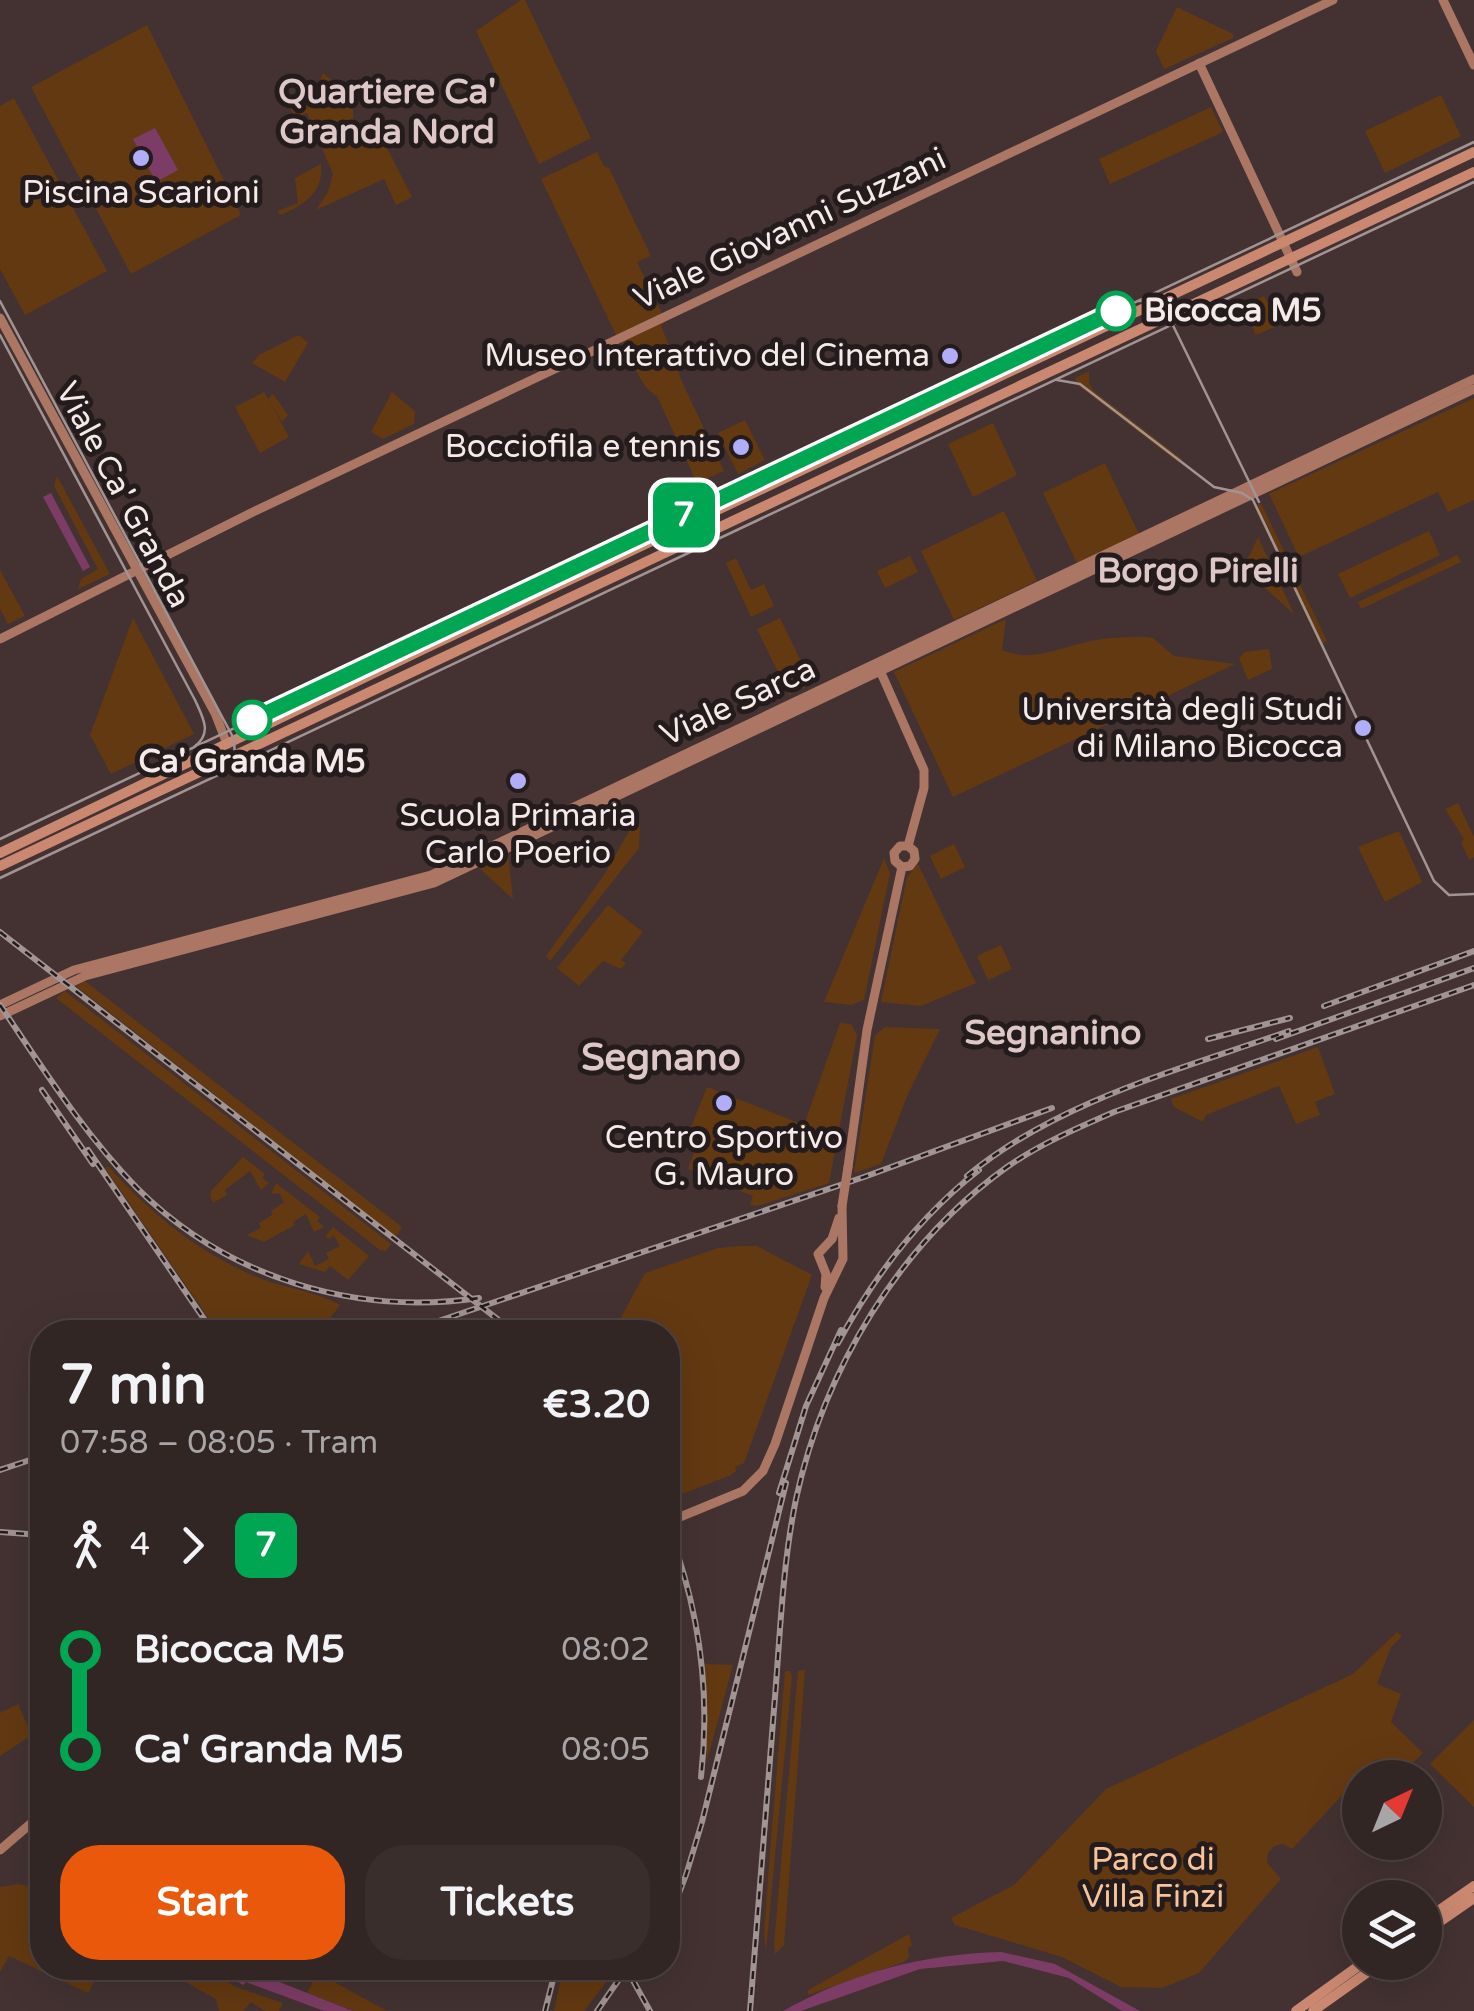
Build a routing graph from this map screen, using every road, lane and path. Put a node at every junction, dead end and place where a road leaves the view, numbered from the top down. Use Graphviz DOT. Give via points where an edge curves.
graph roads {
  1 [pos="1333,0"];
  2 [pos="1443,0"];
  3 [pos="1199,63"];
  4 [pos="1474,65"];
  5 [pos="1474,152"];
  6 [pos="1474,172"];
  7 [pos="1284,243"];
  8 [pos="1290,257"];
  9 [pos="1296,272"];
  10 [pos="1160,302"];
  11 [pos="1162,317"];
  12 [pos="0,318"];
  13 [pos="1474,379"];
  14 [pos="1474,390"];
  15 [pos="738,502"];
  16 [pos="744,516"];
  17 [pos="136,571"];
  18 [pos="0,639"];
  19 [pos="878,668"];
  20 [pos="227,744"];
  21 [pos="233,756"];
  22 [pos="908,846"];
  23 [pos="0,853"];
  24 [pos="0,866"];
  25 [pos="902,867"];
  26 [pos="0,1005"];
  27 [pos="0,1016"];
  28 [pos="842,1208"];
  29 [pos="828,1244"];
  30 [pos="842,1251"];
  31 [pos="822,1265"];
  32 [pos="838,1266"];
  33 [pos="824,1298"];
  34 [pos="680,1517"];
  35 [pos="30,1824"];
  36 [pos="21,1831"];
  37 [pos="0,1842"];
  38 [pos="0,1850"];
  39 [pos="1474,1886"];
  40 [pos="1474,1898"];
  41 [pos="1442,1908"];
  42 [pos="1442,1920"];
  43 [pos="1344,1980"];
  44 [pos="1351,1980"];
  45 [pos="1332,1991"];
  46 [pos="1296,2011"];
  47 [pos="1313,2011"];
  1 -- 3 [label="street, Viale Giovanni Suzzani"];
  2 -- 4 [label="street"];
  3 -- 7 [label="street"];
  3 -- 17 [label="street, Viale Giovanni Suzzani"];
  5 -- 7 [label="main road"];
  6 -- 8 [label="main road"];
  7 -- 8 [label="street"];
  7 -- 10 [label="main road"];
  8 -- 9 [label="street"];
  8 -- 11 [label="main road"];
  10 -- 11 [label="main road"];
  10 -- 15 [label="main road"];
  11 -- 16 [label="main road"];
  12 -- 17 [label="street, Viale Ca' Granda"];
  13 -- 19 [label="street, Viale Sarca"];
  14 -- 19 [label="street, Viale Sarca"];
  15 -- 16 [label="main road"];
  15 -- 20 [label="main road"];
  16 -- 21 [label="main road"];
  17 -- 18 [label="street, Viale Giovanni Suzzani"];
  17 -- 20 [label="street, Viale Ca' Granda"];
  19 -- 22 [label="street" via="924,770"];
  19 -- 26 [label="street, Viale Sarca" via="431,875 106,960"];
  19 -- 27 [label="street, Viale Sarca" via="434,883 85,976"];
  20 -- 21 [label="main road, Viale Ca' Granda"];
  20 -- 23 [label="main road"];
  21 -- 24 [label="main road"];
  22 -- 25 [label="street" via="916,859"];
  22 -- 25 [label="street" via="894,852"];
  25 -- 28 [label="street, bridge" via="870,1015"];
  28 -- 29 [label="street"];
  28 -- 30 [label="street"];
  29 -- 30 [label="street"];
  29 -- 31 [label="street" via="818,1254"];
  30 -- 32 [label="street"];
  31 -- 32 [label="street"];
  31 -- 33 [label="street"];
  32 -- 33 [label="street"];
  33 -- 34 [label="street" via="763,1470 743,1491"];
  35 -- 36 [label="street"];
  36 -- 37 [label="street"];
  36 -- 38 [label="street"];
  39 -- 41 [label="main road"];
  40 -- 42 [label="main road"];
  43 -- 45 [label="main road"];
  44 -- 45 [label="main road"];
  45 -- 46 [label="main road"];
  45 -- 47 [label="main road"];
}
